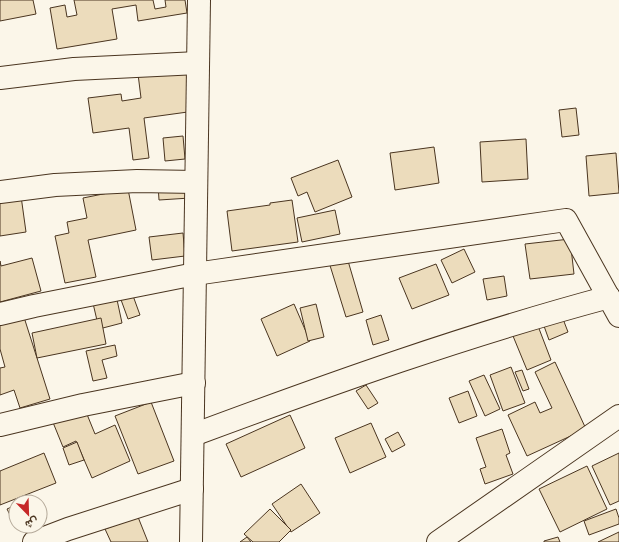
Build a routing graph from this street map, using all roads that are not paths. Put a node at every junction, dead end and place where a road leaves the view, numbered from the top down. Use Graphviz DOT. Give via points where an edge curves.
graph roads {
  1 [pos="199,0"];
  2 [pos="198,63"];
  3 [pos="0,78"];
  4 [pos="196,182"];
  5 [pos="0,192"];
  6 [pos="195,274"];
  7 [pos="609,297"];
  8 [pos="0,314"];
  9 [pos="619,316"];
  10 [pos="194,383"];
  11 [pos="619,416"];
  12 [pos="0,425"];
  13 [pos="193,435"];
  14 [pos="192,489"];
  15 [pos="34,542"];
  16 [pos="191,542"];
  17 [pos="438,542"];
  1 -- 2 [label="street"];
  2 -- 3 [label="street" via="74,69"];
  2 -- 4 [label="street"];
  4 -- 5 [label="street" via="63,184"];
  4 -- 6 [label="street"];
  6 -- 7 [label="street" via="566,220"];
  6 -- 8 [label="street"];
  6 -- 10 [label="street"];
  7 -- 9 [label="street"];
  7 -- 13 [label="street" via="418,354"];
  10 -- 12 [label="street"];
  10 -- 13 [label="street"];
  11 -- 17 [label="street"];
  13 -- 14 [label="street"];
  14 -- 15 [label="street"];
  14 -- 16 [label="street"];
}
